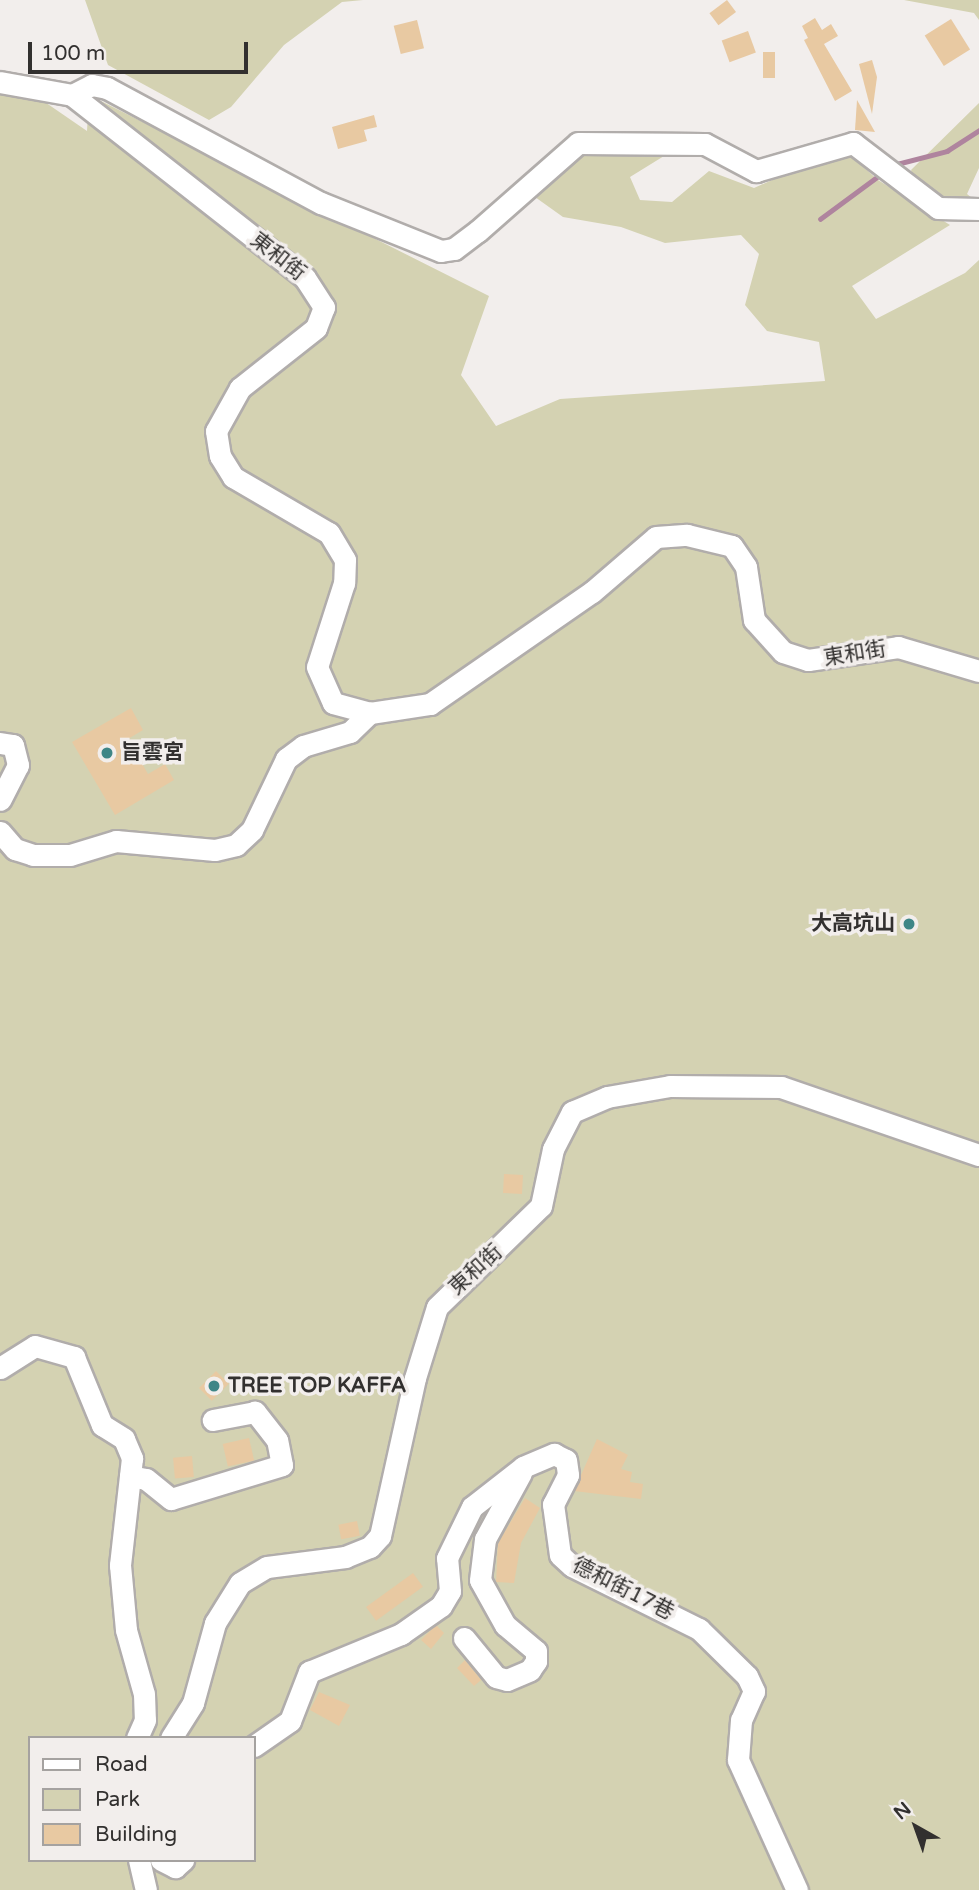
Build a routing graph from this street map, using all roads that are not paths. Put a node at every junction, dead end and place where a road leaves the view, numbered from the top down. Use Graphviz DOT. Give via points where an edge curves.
graph roads {
  1 [pos="0,82"];
  2 [pos="72,95"];
  3 [pos="979,209"];
  4 [pos="979,671"];
  5 [pos="370,713"];
  6 [pos="0,743"];
  7 [pos="0,800"];
  8 [pos="0,832"];
  9 [pos="979,1155"];
  10 [pos="0,1368"];
  11 [pos="213,1420"];
  12 [pos="523,1468"];
  13 [pos="130,1476"];
  14 [pos="464,1638"];
  15 [pos="138,1736"];
  16 [pos="173,1736"];
  17 [pos="256,1745"];
  18 [pos="139,1862"];
  19 [pos="165,1862"];
  20 [pos="181,1862"];
  21 [pos="146,1890"];
  22 [pos="797,1890"];
  1 -- 2 [label="street"];
  2 -- 3 [label="street" via="92,85 107,88 321,203 440,251 454,249 478,231 579,143 695,142 729,154 756,172 853,144 938,208"];
  2 -- 5 [label="street, 東和街" via="315,287 323,318 240,388 216,430 220,456 233,477 329,533 345,560 344,583 317,667 333,703"];
  4 -- 5 [label="street, 東和街" via="898,647 808,660 783,652 754,620 746,567 732,545 687,535 656,537 592,592 430,704"];
  5 -- 8 [label="street" via="350,732 303,746 286,760 252,830 236,845 215,850 116,841 69,855 33,855 15,849"];
  6 -- 7 [label="street" via="13,745 18,753"];
  9 -- 16 [label="street, 東和街" via="780,1087 670,1086 607,1097 572,1112 553,1149 541,1206 437,1307 415,1378 380,1536 370,1547 345,1558 267,1567 240,1583 215,1623 193,1703"];
  10 -- 13 [label="street" via="35,1346 74,1357 102,1425 124,1439 132,1458"];
  11 -- 13 [label="street" via="255,1412 277,1440 282,1465 171,1499 146,1479"];
  12 -- 14 [label="street" via="485,1539 480,1580 505,1625 536,1651 536,1661 530,1670 507,1679 496,1677"];
  12 -- 17 [label="street, 德和街17巷" via="472,1507 447,1558 450,1591 441,1606 401,1633 309,1672 290,1721"];
  12 -- 22 [label="street, 德和街17巷" via="554,1454 566,1460 568,1475 553,1504 554,1537 572,1566 699,1629 747,1676 754,1691 741,1720 738,1760"];
  13 -- 15 [label="street" via="120,1565 126,1630 144,1694 145,1720"];
  18 -- 21 [label="street"];
  19 -- 20 [label="street" via="175,1867"];
}
